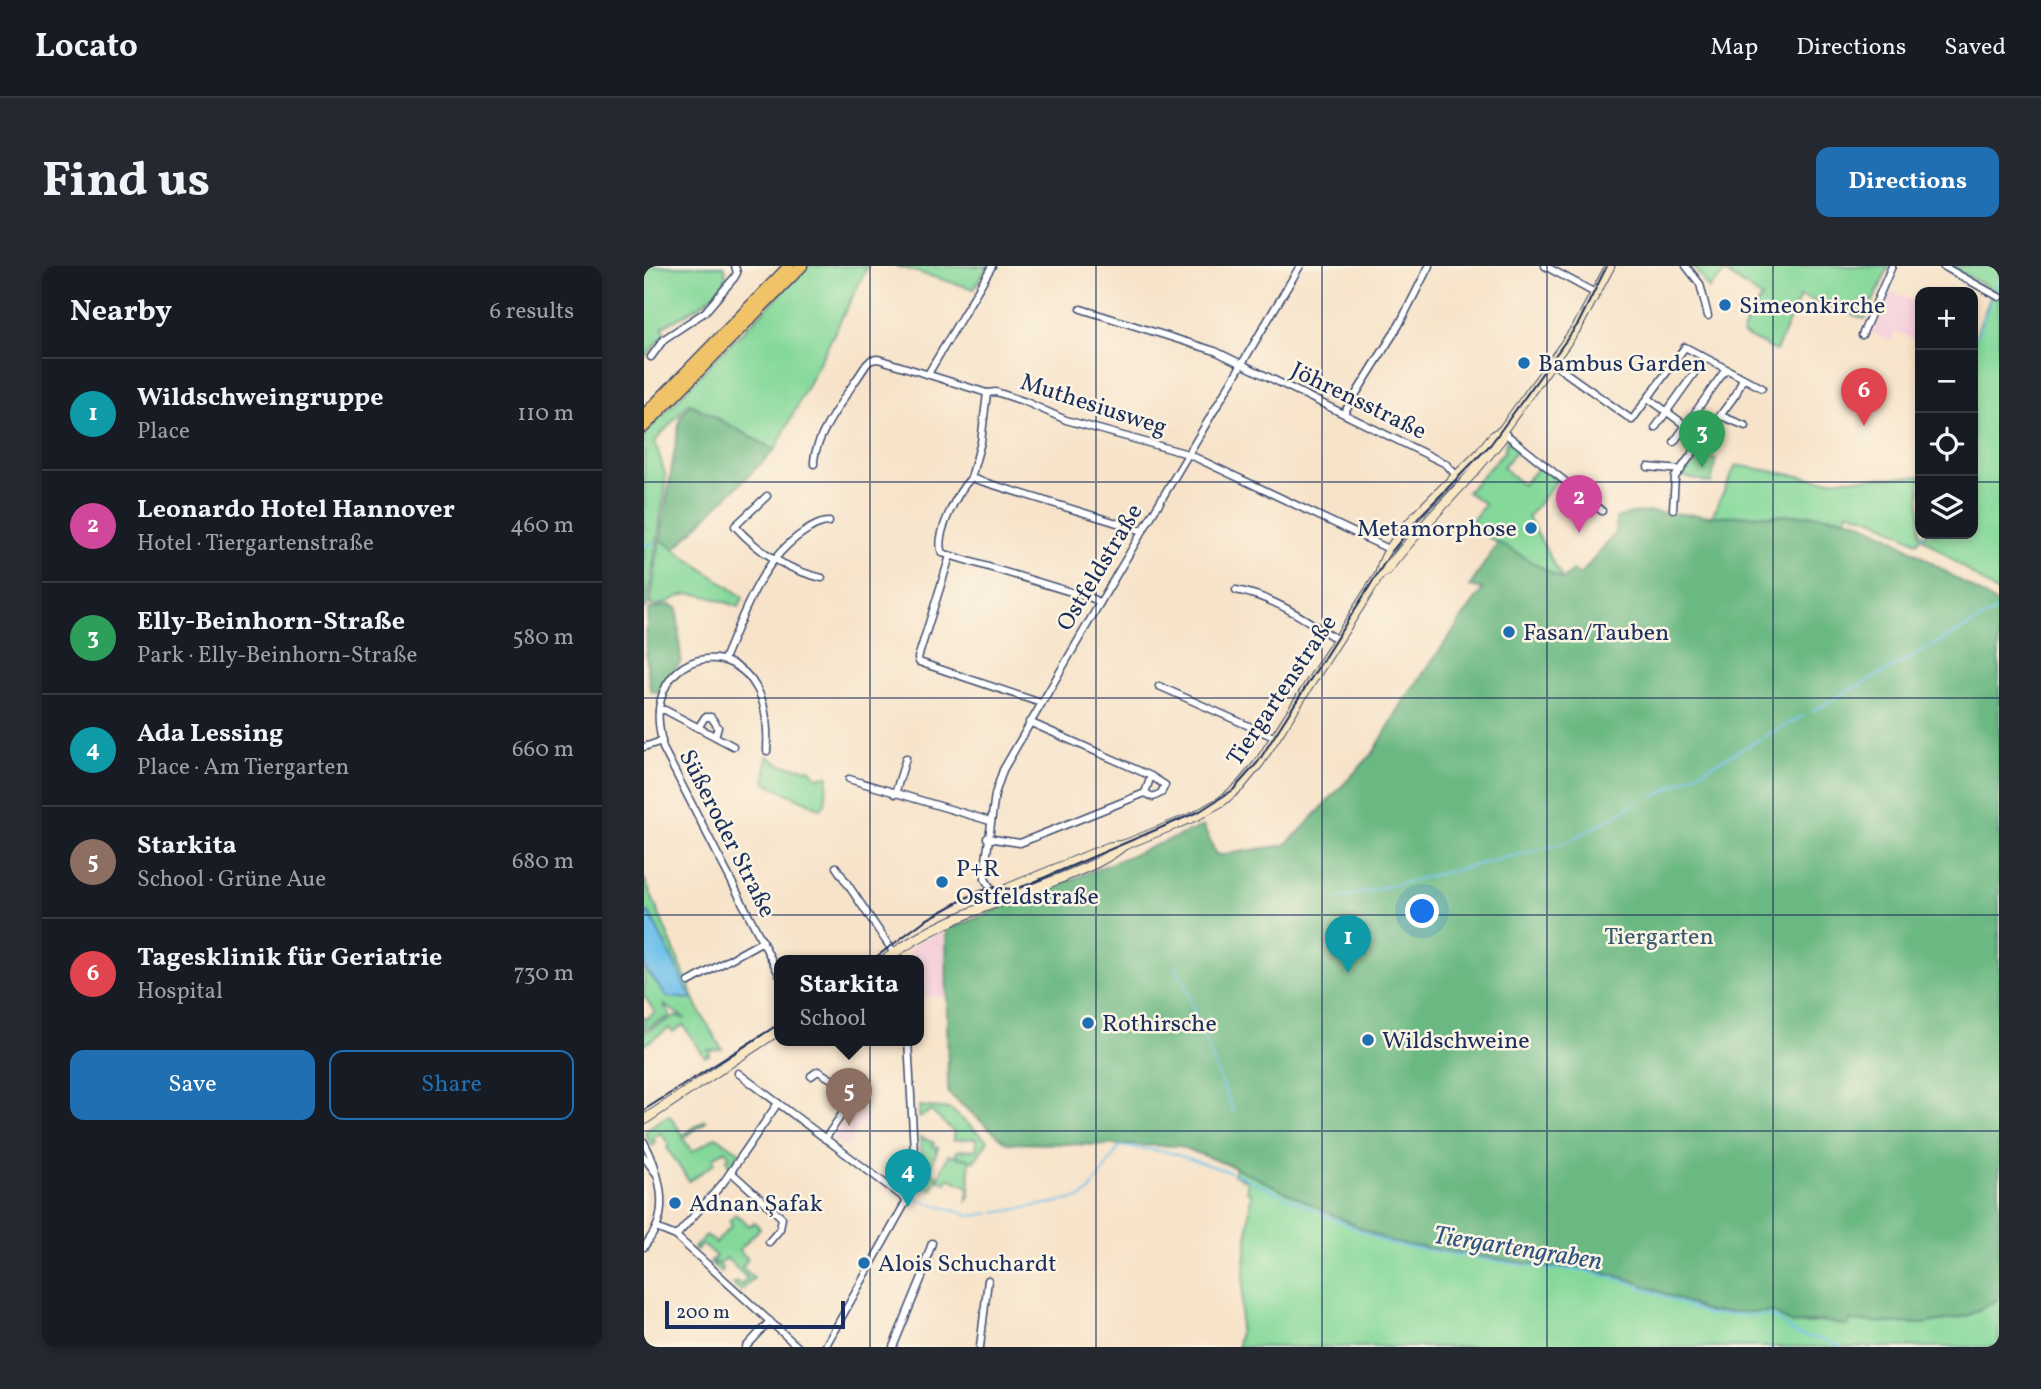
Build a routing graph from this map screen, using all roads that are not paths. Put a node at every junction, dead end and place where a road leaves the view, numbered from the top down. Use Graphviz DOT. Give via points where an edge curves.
graph roads {
  1 [pos="735,266"];
  2 [pos="789,266"];
  3 [pos="802,266"];
  4 [pos="992,266"];
  5 [pos="1300,266"];
  6 [pos="1429,266"];
  7 [pos="1545,266"];
  8 [pos="1610,266"];
  9 [pos="1686,266"];
  10 [pos="1892,266"];
  11 [pos="1943,266"];
  12 [pos="1595,293"];
  13 [pos="1999,297"];
  14 [pos="1082,309"];
  15 [pos="1708,316"];
  16 [pos="1862,335"];
  17 [pos="651,358"];
  18 [pos="1705,358"];
  19 [pos="1552,363"];
  20 [pos="1242,364"];
  21 [pos="1726,369"];
  22 [pos="928,374"];
  23 [pos="1743,377"];
  24 [pos="1762,388"];
  25 [pos="987,393"];
  26 [pos="1647,398"];
  27 [pos="656,409"];
  28 [pos="1667,412"];
  29 [pos="1344,413"];
  30 [pos="644,415"];
  31 [pos="1721,415"];
  32 [pos="1686,426"];
  33 [pos="1746,426"];
  34 [pos="644,427"];
  35 [pos="1655,428"];
  36 [pos="1502,431"];
  37 [pos="1704,439"];
  38 [pos="1674,442"];
  39 [pos="1188,454"];
  40 [pos="814,464"];
  41 [pos="1648,467"];
  42 [pos="1681,470"];
  43 [pos="1456,475"];
  44 [pos="971,478"];
  45 [pos="767,496"];
  46 [pos="1673,509"];
  47 [pos="1602,511"];
  48 [pos="829,522"];
  49 [pos="1143,531"];
  50 [pos="1395,552"];
  51 [pos="950,556"];
  52 [pos="773,558"];
  53 [pos="822,578"];
  54 [pos="1237,590"];
  55 [pos="1100,603"];
  56 [pos="1338,640"];
  57 [pos="724,659"];
  58 [pos="1159,686"];
  59 [pos="1041,703"];
  60 [pos="659,710"];
  61 [pos="1030,722"];
  62 [pos="698,728"];
  63 [pos="715,736"];
  64 [pos="1276,738"];
  65 [pos="662,741"];
  66 [pos="733,746"];
  67 [pos="644,747"];
  68 [pos="767,751"];
  69 [pos="906,758"];
  70 [pos="1151,776"];
  71 [pos="849,779"];
  72 [pos="1146,793"];
  73 [pos="895,794"];
  74 [pos="990,821"];
  75 [pos="988,838"];
  76 [pos="836,867"];
  77 [pos="997,899"];
  78 [pos="763,941"];
  79 [pos="898,954"];
  80 [pos="774,964"];
  81 [pos="689,982"];
  82 [pos="774,1033"];
  83 [pos="908,1046"];
  84 [pos="738,1073"];
  85 [pos="811,1076"];
  86 [pos="778,1103"];
  87 [pos="644,1120"];
  88 [pos="825,1139"];
  89 [pos="644,1142"];
  90 [pos="644,1157"];
  91 [pos="732,1172"];
  92 [pos="656,1174"];
  93 [pos="907,1200"];
  94 [pos="656,1228"];
  95 [pos="676,1236"];
  96 [pos="769,1242"];
  97 [pos="932,1242"];
  98 [pos="644,1247"];
  99 [pos="988,1280"];
  100 [pos="770,1321"];
  101 [pos="746,1347"];
  102 [pos="799,1347"];
  103 [pos="825,1347"];
  104 [pos="893,1347"];
  105 [pos="980,1347"];
  1 -- 17 [label="street" via="734,278 705,312 664,339"];
  2 -- 27 [label="highway"];
  3 -- 27 [label="highway"];
  4 -- 22 [label="street"];
  5 -- 20 [label="street, Ostfeldstraße"];
  6 -- 29 [label="street" via="1399,325"];
  7 -- 12 [label="street"];
  8 -- 12 [label="main road, Tiergartenstraße"];
  9 -- 15 [label="street" via="1700,284"];
  10 -- 16 [label="street"];
  11 -- 13 [label="street"];
  12 -- 19 [label="main road, Tiergartenstraße"];
  14 -- 20 [label="street, Jöhrensstraße"];
  18 -- 21 [label="street"];
  18 -- 26 [label="street" via="1685,347"];
  18 -- 28 [label="street"];
  19 -- 26 [label="street" via="1632,420"];
  19 -- 36 [label="main road, Tiergartenstraße"];
  20 -- 29 [label="street, Jöhrensstraße"];
  20 -- 39 [label="street, Ostfeldstraße"];
  21 -- 23 [label="street"];
  21 -- 32 [label="street"];
  22 -- 25 [label="street, Muthesiusweg"];
  22 -- 40 [label="street, Muthesiusweg" via="871,360 819,439"];
  23 -- 24 [label="street"];
  23 -- 31 [label="street"];
  25 -- 39 [label="street, Muthesiusweg" via="996,392 1066,420"];
  25 -- 44 [label="street, Muthesiusweg"];
  26 -- 28 [label="street"];
  27 -- 30 [label="highway"];
  27 -- 34 [label="highway"];
  28 -- 32 [label="street"];
  28 -- 35 [label="street"];
  29 -- 43 [label="street, Jöhrensstraße" via="1446,464"];
  31 -- 33 [label="street"];
  31 -- 37 [label="street"];
  32 -- 37 [label="street"];
  32 -- 38 [label="street"];
  36 -- 43 [label="main road, Tiergartenstraße"];
  36 -- 47 [label="street"];
  36 -- 50 [label="main road, Tiergartenstraße" via="1490,453"];
  37 -- 42 [label="street"];
  39 -- 49 [label="street, Ostfeldstraße"];
  39 -- 50 [label="street, Muthesiusweg"];
  41 -- 42 [label="street"];
  42 -- 46 [label="street" via="1675,477"];
  43 -- 50 [label="main road, Tiergartenstraße" via="1419,514"];
  44 -- 49 [label="street"];
  44 -- 51 [label="street, Muthesiusweg" via="954,503 939,545 942,553"];
  45 -- 52 [label="street" via="733,523"];
  48 -- 52 [label="street" via="805,532"];
  49 -- 55 [label="street, Ostfeldstraße"];
  50 -- 56 [label="main road, Tiergartenstraße"];
  51 -- 55 [label="street"];
  51 -- 59 [label="street" via="919,662"];
  52 -- 53 [label="street"];
  52 -- 57 [label="street"];
  54 -- 56 [label="street" via="1278,604"];
  55 -- 59 [label="street, Ostfeldstraße"];
  56 -- 64 [label="main road, Tiergartenstraße"];
  57 -- 60 [label="street" via="701,659 675,674 663,692"];
  57 -- 68 [label="street" via="749,676 760,694"];
  58 -- 64 [label="street"];
  59 -- 61 [label="street, Ostfeldstraße"];
  60 -- 62 [label="street"];
  60 -- 65 [label="street, Süßeroder Straße"];
  61 -- 70 [label="street"];
  61 -- 74 [label="street, Ostfeldstraße" via="1003,770"];
  62 -- 63 [label="street"];
  62 -- 63 [label="street" via="711,717 718,727"];
  63 -- 66 [label="street"];
  64 -- 77 [label="main road, Tiergartenstraße" via="1249,776 1222,801 1074,873"];
  65 -- 67 [label="street, Süßeroder Straße"];
  65 -- 78 [label="street, Süßeroder Straße"];
  69 -- 73 [label="street"];
  70 -- 72 [label="street"];
  70 -- 72 [label="street" via="1165,785 1153,797"];
  71 -- 73 [label="street"];
  72 -- 75 [label="street" via="1020,843"];
  73 -- 74 [label="street"];
  74 -- 75 [label="street, Ostfeldstraße"];
  75 -- 77 [label="street, Ostfeldstraße" via="985,879"];
  76 -- 79 [label="street"];
  77 -- 79 [label="main road, Tiergartenstraße" via="950,921"];
  78 -- 80 [label="street, Süßeroder Straße"];
  78 -- 81 [label="street, Süßeroder Straße"];
  82 -- 87 [label="main road"];
  83 -- 93 [label="street" via="915,1170"];
  84 -- 86 [label="street"];
  85 -- 88 [label="street" via="818,1071 852,1091 853,1098"];
  86 -- 88 [label="street"];
  86 -- 91 [label="street"];
  88 -- 93 [label="street"];
  89 -- 92 [label="street"];
  90 -- 92 [label="street"];
  91 -- 95 [label="street"];
  91 -- 96 [label="street" via="782,1218"];
  92 -- 94 [label="street" via="660,1214"];
  93 -- 103 [label="street"];
  94 -- 95 [label="street"];
  94 -- 98 [label="street"];
  95 -- 100 [label="street"];
  97 -- 104 [label="street"];
  99 -- 105 [label="street"];
  100 -- 101 [label="street"];
  100 -- 102 [label="street"];
}
